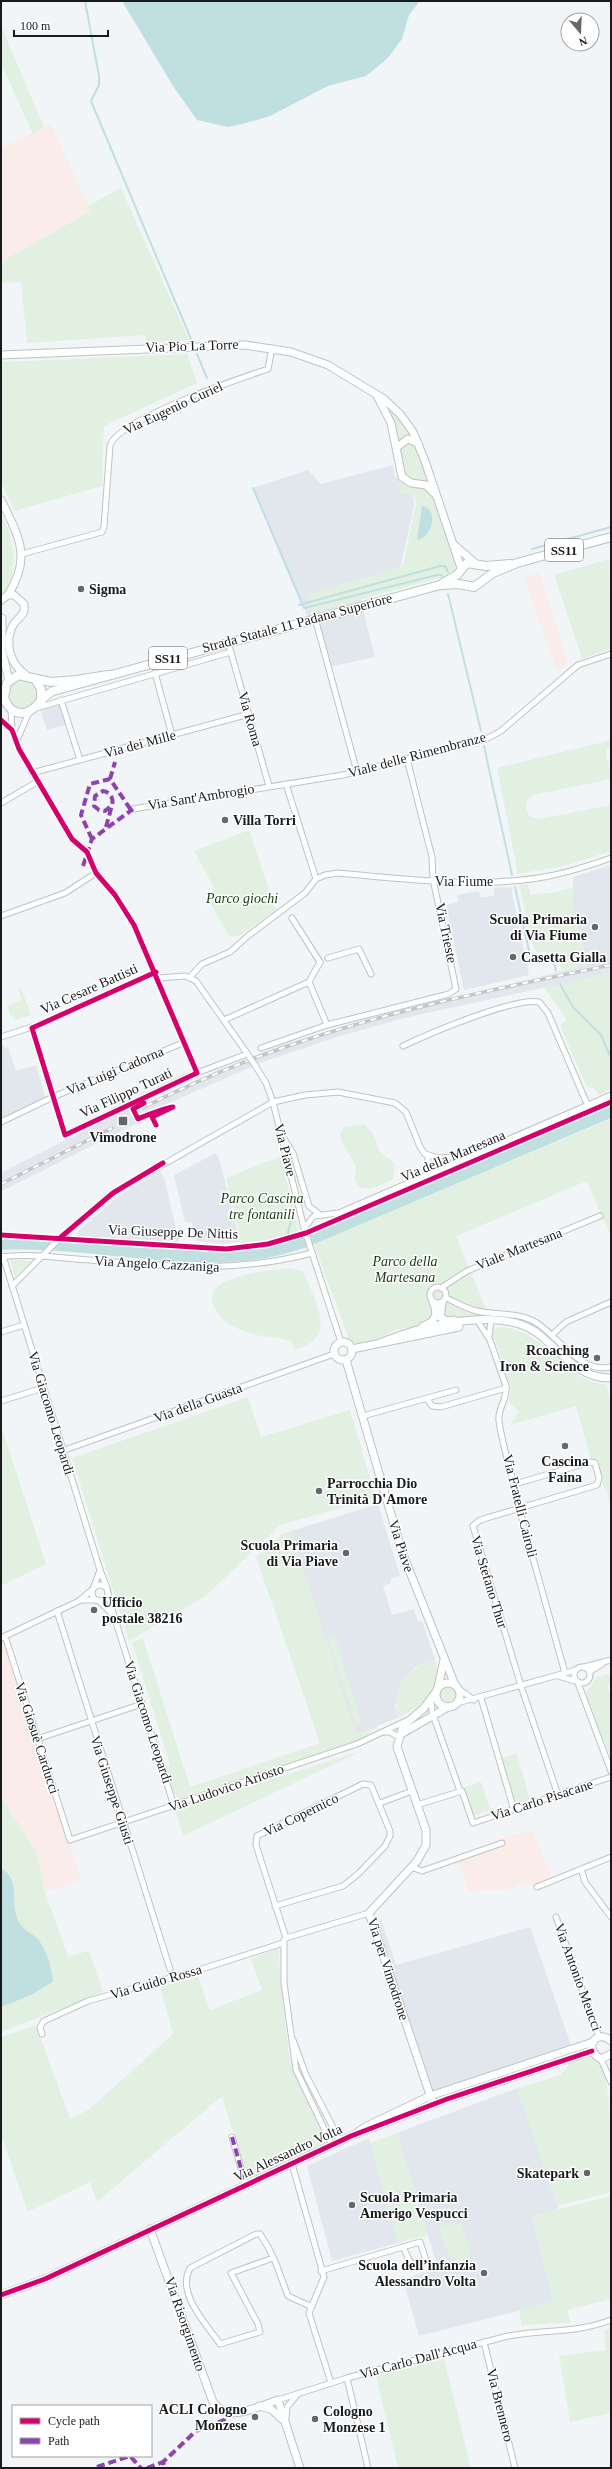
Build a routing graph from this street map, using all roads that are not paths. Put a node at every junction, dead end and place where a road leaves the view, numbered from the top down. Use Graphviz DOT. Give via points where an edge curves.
graph roads {
  1 [pos="272,348"];
  2 [pos="1,355"];
  3 [pos="374,391"];
  4 [pos="419,444"];
  5 [pos="397,447"];
  6 [pos="437,497"];
  7 [pos="1,500"];
  8 [pos="611,537"];
  9 [pos="453,543"];
  10 [pos="22,554"];
  11 [pos="517,563"];
  12 [pos="477,564"];
  13 [pos="460,570"];
  14 [pos="483,580"];
  15 [pos="17,581"];
  16 [pos="440,585"];
  17 [pos="466,586"];
  18 [pos="4,598"];
  19 [pos="19,598"];
  20 [pos="1,618"];
  21 [pos="315,618"];
  22 [pos="16,621"];
  23 [pos="237,640"];
  24 [pos="228,642"];
  25 [pos="231,652"];
  26 [pos="611,654"];
  27 [pos="155,673"];
  28 [pos="26,675"];
  29 [pos="108,675"];
  30 [pos="35,679"];
  31 [pos="9,681"];
  32 [pos="2,694"];
  33 [pos="41,700"];
  34 [pos="61,700"];
  35 [pos="11,709"];
  36 [pos="32,710"];
  37 [pos="1,711"];
  38 [pos="249,714"];
  39 [pos="1,720"];
  40 [pos="12,730"];
  41 [pos="172,735"];
  42 [pos="17,743"];
  43 [pos="407,759"];
  44 [pos="80,760"];
  45 [pos="357,772"];
  46 [pos="32,773"];
  47 [pos="37,782"];
  48 [pos="286,784"];
  49 [pos="269,786"];
  50 [pos="1,803"];
  51 [pos="133,809"];
  52 [pos="611,858"];
  53 [pos="96,873"];
  54 [pos="316,879"];
  55 [pos="434,881"];
  56 [pos="1,916"];
  57 [pos="292,918"];
  58 [pos="328,958"];
  59 [pos="156,972"];
  60 [pos="371,974"];
  61 [pos="190,977"];
  62 [pos="159,978"];
  63 [pos="309,982"];
  64 [pos="224,1020"];
  65 [pos="327,1025"];
  66 [pos="32,1028"];
  67 [pos="1,1037"];
  68 [pos="185,1042"];
  69 [pos="403,1046"];
  70 [pos="261,1048"];
  71 [pos="249,1056"];
  72 [pos="197,1073"];
  73 [pos="611,1095"];
  74 [pos="53,1097"];
  75 [pos="273,1102"];
  76 [pos="588,1104"];
  77 [pos="1,1122"];
  78 [pos="280,1133"];
  79 [pos="428,1156"];
  80 [pos="468,1156"];
  81 [pos="427,1174"];
  82 [pos="319,1214"];
  83 [pos="600,1216"];
  84 [pos="305,1230"];
  85 [pos="311,1250"];
  86 [pos="2,1257"];
  87 [pos="42,1257"];
  88 [pos="12,1286"];
  89 [pos="441,1288"];
  90 [pos="444,1300"];
  91 [pos="433,1302"];
  92 [pos="611,1302"];
  93 [pos="439,1315"];
  94 [pos="495,1320"];
  95 [pos="478,1322"];
  96 [pos="24,1324"];
  97 [pos="440,1326"];
  98 [pos="1,1332"];
  99 [pos="404,1334"];
  100 [pos="422,1335"];
  101 [pos="552,1335"];
  102 [pos="490,1340"];
  103 [pos="341,1342"];
  104 [pos="382,1342"];
  105 [pos="352,1349"];
  106 [pos="334,1354"];
  107 [pos="346,1360"];
  108 [pos="611,1367"];
  109 [pos="611,1378"];
  110 [pos="43,1388"];
  111 [pos="506,1388"];
  112 [pos="456,1390"];
  113 [pos="427,1399"];
  114 [pos="1,1401"];
  115 [pos="363,1416"];
  116 [pos="62,1451"];
  117 [pos="515,1484"];
  118 [pos="519,1508"];
  119 [pos="100,1570"];
  120 [pos="93,1589"];
  121 [pos="108,1591"];
  122 [pos="98,1600"];
  123 [pos="79,1601"];
  124 [pos="57,1611"];
  125 [pos="114,1616"];
  126 [pos="3,1637"];
  127 [pos="444,1659"];
  128 [pos="608,1661"];
  129 [pos="584,1667"];
  130 [pos="576,1670"];
  131 [pos="589,1672"];
  132 [pos="565,1673"];
  133 [pos="555,1676"];
  134 [pos="577,1682"];
  135 [pos="585,1683"];
  136 [pos="521,1686"];
  137 [pos="457,1687"];
  138 [pos="435,1693"];
  139 [pos="582,1696"];
  140 [pos="481,1698"];
  141 [pos="474,1700"];
  142 [pos="457,1703"];
  143 [pos="142,1704"];
  144 [pos="448,1707"];
  145 [pos="433,1715"];
  146 [pos="409,1720"];
  147 [pos="90,1721"];
  148 [pos="380,1732"];
  149 [pos="399,1737"];
  150 [pos="38,1739"];
  151 [pos="611,1771"];
  152 [pos="611,1777"];
  153 [pos="412,1791"];
  154 [pos="460,1791"];
  155 [pos="558,1795"];
  156 [pos="380,1803"];
  157 [pos="417,1805"];
  158 [pos="174,1806"];
  159 [pos="514,1810"];
  160 [pos="122,1823"];
  161 [pos="70,1840"];
  162 [pos="502,1843"];
  163 [pos="611,1857"];
  164 [pos="411,1868"];
  165 [pos="581,1869"];
  166 [pos="537,1887"];
  167 [pos="275,1906"];
  168 [pos="369,1913"];
  169 [pos="556,1917"];
  170 [pos="611,1917"];
  171 [pos="286,1938"];
  172 [pos="283,1943"];
  173 [pos="170,1969"];
  174 [pos="288,2022"];
  175 [pos="42,2034"];
  176 [pos="599,2037"];
  177 [pos="610,2039"];
  178 [pos="593,2042"];
  179 [pos="592,2051"];
  180 [pos="611,2054"];
  181 [pos="601,2059"];
  182 [pos="611,2082"];
  183 [pos="430,2096"];
  184 [pos="433,2104"];
  185 [pos="354,2135"];
  186 [pos="232,2137"];
  187 [pos="340,2141"];
  188 [pos="332,2144"];
  189 [pos="292,2164"];
  190 [pos="246,2186"];
  191 [pos="150,2229"];
  192 [pos="403,2248"];
  193 [pos="273,2258"];
  194 [pos="321,2271"];
  195 [pos="1,2295"];
  196 [pos="312,2307"];
  197 [pos="611,2320"];
  198 [pos="484,2342"];
  199 [pos="347,2378"];
  200 [pos="331,2383"];
  201 [pos="299,2393"];
  202 [pos="278,2400"];
  203 [pos="256,2406"];
  204 [pos="227,2413"];
  205 [pos="286,2424"];
  206 [pos="300,2468"];
  207 [pos="368,2468"];
  208 [pos="515,2468"];
  1 -- 2 [label="street, Via Pio La Torre" via="209,345"];
  1 -- 3 [label="street, Via Pio La Torre" via="323,362"];
  1 -- 10 [label="street, Via Eugenio Curiel" via="268,369 192,396 145,418 114,437 110,446 102,532"];
  3 -- 4 [label="street, Via Pio La Torre" via="400,414"];
  3 -- 5 [label="street" via="388,416"];
  4 -- 5 [label="street" via="408,439"];
  4 -- 6 [label="street, Via Pio La Torre"];
  5 -- 6 [label="street" via="402,477 410,483 428,486"];
  6 -- 9 [label="street, Via Pio La Torre"];
  7 -- 10 [label="street" via="19,536"];
  8 -- 11 [label="main road, Strada Statale 11 Padana Superiore / SS11"];
  9 -- 12 [label="street, Via Pio La Torre"];
  9 -- 13 [label="street, Via Pio La Torre"];
  10 -- 15 [label="street"];
  11 -- 12 [label="main road, Strada Statale 11 Padana Superiore / SS11"];
  11 -- 14 [label="main road, Strada Statale 11 Padana Superiore / SS11"];
  12 -- 13 [label="main road, Strada Statale 11 Padana Superiore / SS11" via="467,563"];
  12 -- 14 [label="main road" via="484,572"];
  13 -- 16 [label="main road, Strada Statale 11 Padana Superiore / SS11"];
  13 -- 17 [label="main road" via="460,580"];
  14 -- 17 [label="main road, Strada Statale 11 Padana Superiore / SS11" via="474,587"];
  15 -- 18 [label="street"];
  15 -- 19 [label="street"];
  16 -- 17 [label="main road, Strada Statale 11 Padana Superiore / SS11"];
  16 -- 21 [label="main road, Strada Statale 11 Padana Superiore / SS11"];
  18 -- 19 [label="street"];
  19 -- 22 [label="street" via="24,604 24,611"];
  20 -- 22 [label="street" via="9,622"];
  20 -- 31 [label="street" via="2,654"];
  21 -- 23 [label="main road, Strada Statale 11 Padana Superiore / SS11"];
  21 -- 45 [label="street"];
  22 -- 28 [label="street" via="11,632 10,652 14,664"];
  23 -- 24 [label="main road, Strada Statale 11 Padana Superiore / SS11"];
  23 -- 25 [label="street"];
  24 -- 25 [label="street, Via Roma"];
  24 -- 29 [label="main road, Strada Statale 11 Padana Superiore / SS11"];
  25 -- 27 [label="street"];
  25 -- 38 [label="street, Via Roma"];
  26 -- 43 [label="street, Viale delle Rimembranze" via="578,665 493,736"];
  27 -- 34 [label="street"];
  27 -- 41 [label="street"];
  28 -- 30 [label="main road, Strada Statale 11 Padana Superiore / SS11"];
  28 -- 31 [label="main road" via="16,676"];
  29 -- 30 [label="main road, Strada Statale 11 Padana Superiore / SS11" via="51,682"];
  29 -- 33 [label="main road, Strada Statale 11 Padana Superiore / SS11" via="52,692"];
  30 -- 33 [label="main road" via="41,689"];
  31 -- 32 [label="main road"];
  32 -- 35 [label="main road"];
  33 -- 36 [label="main road, Strada Statale 11 Padana Superiore / SS11"];
  34 -- 36 [label="street"];
  34 -- 44 [label="street"];
  35 -- 36 [label="main road" via="20,713"];
  35 -- 37 [label="main road"];
  35 -- 40 [label="street"];
  36 -- 42 [label="street" via="18,733"];
  38 -- 41 [label="street, Via dei Mille"];
  38 -- 49 [label="street, Via Roma"];
  39 -- 40 [label="street"];
  40 -- 42 [label="street"];
  41 -- 44 [label="street, Via dei Mille"];
  42 -- 46 [label="street"];
  43 -- 45 [label="street, Viale delle Rimembranze"];
  43 -- 55 [label="street, Via Trieste" via="432,857"];
  44 -- 46 [label="street, Via dei Mille"];
  45 -- 48 [label="street, Viale delle Rimembranze"];
  46 -- 47 [label="street"];
  47 -- 50 [label="street"];
  47 -- 53 [label="street" via="74,842 87,852"];
  48 -- 49 [label="street, Viale delle Rimembranze"];
  48 -- 54 [label="street"];
  49 -- 51 [label="street, Via Sant'Ambrogio"];
  52 -- 55 [label="street, Via Fiume" via="541,878"];
  53 -- 56 [label="street" via="65,893"];
  53 -- 59 [label="street" via="115,895 134,925"];
  54 -- 55 [label="street, Via Fiume" via="325,874 338,873"];
  54 -- 61 [label="street" via="302,895 230,952 202,964"];
  55 -- 65 [label="street, Via Trieste" via="456,989 449,994"];
  57 -- 63 [label="street" via="320,962"];
  58 -- 60 [label="street" via="359,950"];
  59 -- 62 [label="street"];
  59 -- 66 [label="street, Via Cesare Battisti"];
  61 -- 62 [label="street"];
  61 -- 64 [label="street, Via Piave" via="201,986"];
  62 -- 68 [label="street"];
  63 -- 64 [label="street"];
  63 -- 65 [label="street"];
  64 -- 71 [label="street, Via Piave"];
  65 -- 70 [label="street"];
  66 -- 67 [label="street, Via Cesare Battisti"];
  66 -- 74 [label="street"];
  68 -- 72 [label="street"];
  68 -- 74 [label="street, Via Luigi Cadorna"];
  69 -- 76 [label="street" via="472,1018 520,1004 539,1002 548,1013"];
  71 -- 72 [label="street, Via Filippo Turati"];
  71 -- 75 [label="street, Via Piave, bridge" via="266,1083"];
  72 -- 74 [label="street, Via Filippo Turati" via="65,1135"];
  73 -- 76 [label="street"];
  74 -- 77 [label="street, Via Luigi Cadorna"];
  75 -- 78 [label="street, Via Piave"];
  75 -- 79 [label="street" via="310,1094 340,1092 396,1103 406,1112 420,1147"];
  75 -- 87 [label="street" via="113,1193 61,1237"];
  76 -- 80 [label="street"];
  78 -- 82 [label="street" via="293,1153 310,1206"];
  78 -- 84 [label="street, Via Piave"];
  79 -- 80 [label="street"];
  79 -- 81 [label="street"];
  80 -- 81 [label="street"];
  81 -- 82 [label="street" via="337,1214"];
  82 -- 84 [label="street" via="310,1219"];
  83 -- 89 [label="street, Viale Martesana" via="467,1271"];
  84 -- 85 [label="street, Via Piave"];
  85 -- 87 [label="street, Via Angelo Cazzaniga" via="263,1264 220,1268"];
  85 -- 103 [label="street, Via Piave"];
  86 -- 87 [label="street, Via Angelo Cazzaniga"];
  86 -- 88 [label="street, Via Giacomo Leopardi"];
  87 -- 88 [label="street"];
  88 -- 96 [label="street, Via Giacomo Leopardi"];
  89 -- 90 [label="street" via="445,1292"];
  89 -- 91 [label="street" via="436,1287 430,1291 430,1299"];
  90 -- 91 [label="street"];
  90 -- 93 [label="street"];
  90 -- 101 [label="street" via="476,1311 523,1316"];
  91 -- 99 [label="street" via="436,1314 432,1322"];
  92 -- 101 [label="street" via="566,1322"];
  93 -- 95 [label="street" via="448,1321 471,1318"];
  93 -- 97 [label="street"];
  94 -- 95 [label="street"];
  94 -- 102 [label="street"];
  94 -- 109 [label="street" via="514,1322 534,1331 584,1373 597,1378"];
  95 -- 97 [label="street"];
  95 -- 100 [label="street"];
  95 -- 102 [label="street"];
  96 -- 98 [label="street"];
  96 -- 110 [label="street, Via Giacomo Leopardi"];
  97 -- 99 [label="street"];
  97 -- 100 [label="street" via="437,1330"];
  99 -- 104 [label="street"];
  100 -- 104 [label="street"];
  101 -- 108 [label="street" via="584,1363 598,1368"];
  102 -- 111 [label="street"];
  103 -- 105 [label="street" via="347,1343"];
  103 -- 106 [label="street" via="336,1345"];
  104 -- 105 [label="street"];
  105 -- 107 [label="street" via="351,1357"];
  106 -- 107 [label="street" via="338,1359"];
  106 -- 116 [label="street, Via della Guasta"];
  107 -- 115 [label="street, Via Piave"];
  110 -- 114 [label="street"];
  110 -- 116 [label="street, Via Giacomo Leopardi"];
  111 -- 113 [label="street" via="441,1406 432,1406"];
  111 -- 117 [label="street, Via Fratelli Cairoli" via="499,1422"];
  112 -- 113 [label="street"];
  113 -- 115 [label="street"];
  115 -- 127 [label="street, Via Piave" via="402,1552"];
  116 -- 119 [label="street, Via Giacomo Leopardi"];
  117 -- 118 [label="street, Via Fratelli Cairoli"];
  117 -- 118 [label="street" via="590,1462 595,1464 599,1478 597,1485"];
  118 -- 132 [label="street, Via Fratelli Cairoli"];
  118 -- 136 [label="street, Via Stefano Thur" via="478,1521 473,1528"];
  119 -- 120 [label="street"];
  119 -- 121 [label="street, Via Giacomo Leopardi"];
  120 -- 121 [label="street" via="100,1585"];
  120 -- 122 [label="street, Via Giacomo Leopardi" via="93,1596"];
  120 -- 123 [label="street"];
  121 -- 122 [label="street" via="106,1599"];
  121 -- 125 [label="street, Via Giacomo Leopardi"];
  122 -- 123 [label="street"];
  122 -- 125 [label="street, Via Giacomo Leopardi"];
  123 -- 124 [label="street"];
  124 -- 126 [label="street"];
  124 -- 147 [label="street, Via Giuseppe Giusti"];
  125 -- 143 [label="street, Via Giacomo Leopardi"];
  126 -- 150 [label="street, Via Giosuè Carducci"];
  127 -- 137 [label="street, Via Piave"];
  127 -- 138 [label="street"];
  128 -- 129 [label="street"];
  128 -- 131 [label="street"];
  129 -- 130 [label="street"];
  129 -- 131 [label="street"];
  130 -- 132 [label="street"];
  130 -- 134 [label="street" via="573,1675"];
  131 -- 135 [label="street" via="590,1678"];
  132 -- 133 [label="street"];
  133 -- 134 [label="street"];
  133 -- 136 [label="street"];
  134 -- 135 [label="street"];
  134 -- 139 [label="street"];
  135 -- 139 [label="street"];
  136 -- 140 [label="street"];
  136 -- 155 [label="street"];
  137 -- 138 [label="street" via="446,1683"];
  137 -- 141 [label="street"];
  137 -- 142 [label="street" via="460,1697"];
  138 -- 144 [label="street" via="438,1702"];
  138 -- 145 [label="street"];
  138 -- 146 [label="street"];
  139 -- 151 [label="street"];
  140 -- 141 [label="street"];
  140 -- 159 [label="street"];
  141 -- 142 [label="street"];
  142 -- 144 [label="street"];
  143 -- 147 [label="street"];
  143 -- 158 [label="street, Via Giacomo Leopardi"];
  144 -- 145 [label="street"];
  145 -- 149 [label="street" via="406,1730"];
  145 -- 154 [label="street"];
  146 -- 148 [label="street, Via Ludovico Ariosto"];
  146 -- 149 [label="street"];
  147 -- 150 [label="street"];
  147 -- 160 [label="street, Via Giuseppe Giusti"];
  148 -- 149 [label="street" via="390,1732"];
  148 -- 158 [label="street, Via Ludovico Ariosto" via="361,1742"];
  149 -- 153 [label="street, Via per Vimodrone" via="397,1750"];
  150 -- 161 [label="street, Via Giosuè Carducci"];
  152 -- 155 [label="street, Via Carlo Pisacane"];
  153 -- 156 [label="street"];
  153 -- 157 [label="street, Via per Vimodrone"];
  154 -- 157 [label="street"];
  154 -- 159 [label="street, Via Carlo Pisacane" via="473,1823"];
  155 -- 159 [label="street, Via Carlo Pisacane"];
  156 -- 167 [label="street, Via Copernico" via="390,1836 385,1846 358,1874 338,1888"];
  156 -- 167 [label="street, Via Copernico" via="371,1785 363,1784 257,1836 256,1845"];
  157 -- 164 [label="street, Via per Vimodrone" via="427,1840 421,1855"];
  158 -- 160 [label="street, Via Ludovico Ariosto"];
  160 -- 161 [label="street, Via Ludovico Ariosto"];
  160 -- 173 [label="street, Via Giuseppe Giusti"];
  162 -- 164 [label="street" via="422,1872"];
  163 -- 165 [label="street"];
  164 -- 168 [label="street, Via per Vimodrone"];
  165 -- 166 [label="street"];
  165 -- 170 [label="street" via="585,1882"];
  167 -- 171 [label="street, Via Copernico"];
  168 -- 171 [label="street"];
  168 -- 183 [label="street, Via per Vimodrone"];
  169 -- 176 [label="street, Via Antonio Meucci"];
  171 -- 172 [label="street"];
  172 -- 174 [label="street" via="283,1976"];
  172 -- 175 [label="street, Via Guido Rossa" via="88,2001 44,2022 40,2027"];
  174 -- 187 [label="street" via="304,2072"];
  174 -- 188 [label="street" via="296,2070"];
  176 -- 177 [label="street"];
  176 -- 178 [label="street"];
  178 -- 179 [label="street"];
  178 -- 183 [label="street, Via Alessandro Volta"];
  179 -- 181 [label="street"];
  179 -- 184 [label="street, Via Alessandro Volta"];
  180 -- 181 [label="street"];
  181 -- 182 [label="street"];
  183 -- 184 [label="street, Via per Vimodrone"];
  183 -- 185 [label="street, Via Alessandro Volta" via="367,2126"];
  184 -- 185 [label="street, Via Alessandro Volta"];
  185 -- 187 [label="street, Via Alessandro Volta"];
  186 -- 190 [label="street, Via Alessandro Volta"];
  187 -- 188 [label="street, Via Alessandro Volta"];
  188 -- 189 [label="street, Via Alessandro Volta"];
  189 -- 190 [label="street, Via Alessandro Volta"];
  189 -- 194 [label="street"];
  190 -- 191 [label="street, Via Alessandro Volta"];
  191 -- 195 [label="street, Via Alessandro Volta" via="45,2279"];
  191 -- 204 [label="street, Via Risorgimento" via="211,2398 219,2410"];
  192 -- 192 [label="street" via="411,2264 426,2260 420,2242"];
  192 -- 194 [label="street"];
  193 -- 193 [label="street" via="260,2234 256,2234 190,2268 187,2274 187,2288 191,2302 220,2344 260,2332 231,2273"];
  193 -- 196 [label="street" via="288,2296"];
  194 -- 196 [label="street" via="323,2282"];
  196 -- 200 [label="street" via="309,2313"];
  197 -- 198 [label="street, Via Carlo Dall'Acqua" via="590,2328 521,2333"];
  198 -- 199 [label="street, Via Carlo Dall'Acqua"];
  198 -- 208 [label="street, Via Brennero"];
  199 -- 200 [label="street, Via Carlo Dall'Acqua"];
  199 -- 207 [label="street"];
  200 -- 201 [label="street, Via Carlo Dall'Acqua"];
  201 -- 202 [label="street, Via Carlo Dall'Acqua"];
  201 -- 205 [label="street" via="287,2407"];
  202 -- 203 [label="street, Via Carlo Dall'Acqua"];
  202 -- 205 [label="street"];
  203 -- 204 [label="street, Via Carlo Dall'Acqua"];
  203 -- 205 [label="street" via="271,2409"];
  205 -- 206 [label="street"];
}
